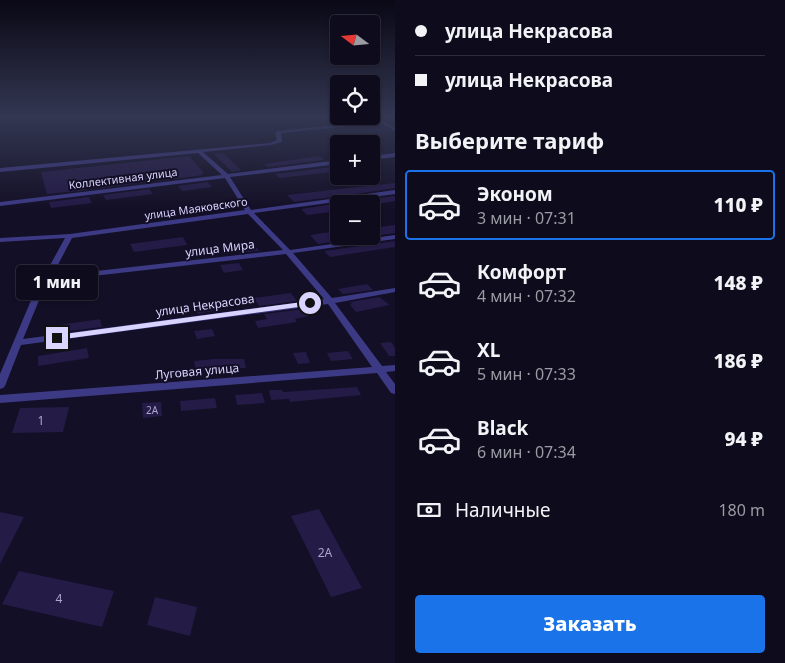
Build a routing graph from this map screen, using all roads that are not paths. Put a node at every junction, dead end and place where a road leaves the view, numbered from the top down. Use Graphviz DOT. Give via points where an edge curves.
graph roads {
  1 [pos="232,147"];
  2 [pos="199,151"];
  3 [pos="395,155"];
  4 [pos="380,157"];
  5 [pos="330,163"];
  6 [pos="0,170"];
  7 [pos="226,175"];
  8 [pos="395,192"];
  9 [pos="0,204"];
  10 [pos="249,211"];
  11 [pos="70,236"];
  12 [pos="395,237"];
  13 [pos="0,240"];
  14 [pos="288,252"];
  15 [pos="47,279"];
  16 [pos="395,290"];
  17 [pos="330,301"];
  18 [pos="18,343"];
  19 [pos="395,368"];
  20 [pos="379,369"];
  21 [pos="0,386"];
  22 [pos="395,391"];
  23 [pos="0,399"];
  1 -- 2 [label="street"];
  2 -- 6 [label="street"];
  2 -- 7 [label="street"];
  3 -- 4 [label="street"];
  5 -- 7 [label="street, Коллективная улица"];
  7 -- 9 [label="street, Коллективная улица"];
  7 -- 10 [label="street"];
  8 -- 10 [label="street, улица Маяковского"];
  10 -- 11 [label="street, улица Маяковского"];
  10 -- 14 [label="street"];
  11 -- 13 [label="street, улица Маяковского"];
  11 -- 15 [label="street"];
  12 -- 14 [label="street, улица Мира"];
  14 -- 15 [label="street, улица Мира"];
  14 -- 17 [label="street"];
  15 -- 18 [label="street"];
  16 -- 17 [label="street, улица Некрасова"];
  17 -- 18 [label="street, улица Некрасова"];
  17 -- 20 [label="street"];
  18 -- 21 [label="street"];
  19 -- 20 [label="street, Луговая улица"];
  20 -- 22 [label="street"];
  20 -- 23 [label="street, Луговая улица"];
}
